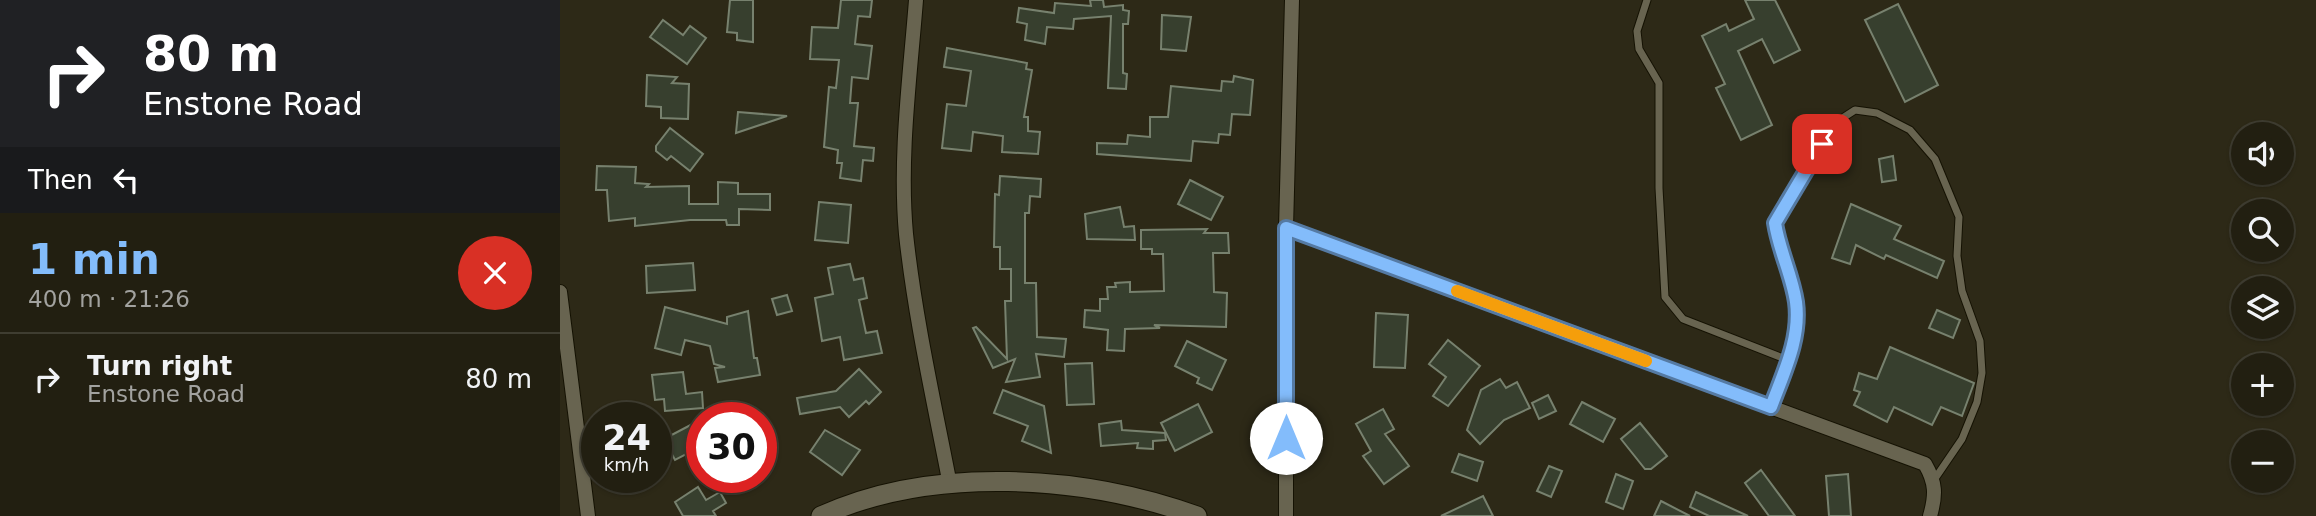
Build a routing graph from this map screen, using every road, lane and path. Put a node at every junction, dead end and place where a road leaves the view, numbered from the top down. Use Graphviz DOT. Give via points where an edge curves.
graph roads {
  1 [pos="916,0"];
  2 [pos="1292,0"];
  3 [pos="1647,0"];
  4 [pos="1286,228"];
  5 [pos="560,292"];
  6 [pos="1788,360"];
  7 [pos="1771,407"];
  8 [pos="1934,480"];
  9 [pos="950,485"];
  10 [pos="588,516"];
  11 [pos="821,516"];
  12 [pos="1197,516"];
  13 [pos="1286,516"];
  14 [pos="1930,516"];
  1 -- 9 [label="street" via="905,160 906,232"];
  2 -- 4 [label="street"];
  3 -- 6 [label="lane" via="1637,31 1639,49 1659,83 1665,297 1683,319"];
  4 -- 7 [label="street"];
  4 -- 13 [label="street"];
  5 -- 10 [label="street"];
  6 -- 7 [label="lane"];
  6 -- 8 [label="lane" via="1795,341 1796,301 1775,223 1835,123 1855,110 1877,113 1910,130 1935,159 1959,217 1957,256 1962,290 1980,341 1982,373 1977,402 1962,439"];
  7 -- 8 [label="street" via="1925,464"];
  8 -- 14 [label="street" via="1936,496"];
  9 -- 11 [label="street" via="848,504"];
  9 -- 12 [label="street" via="1041,481 1115,493"];
}
